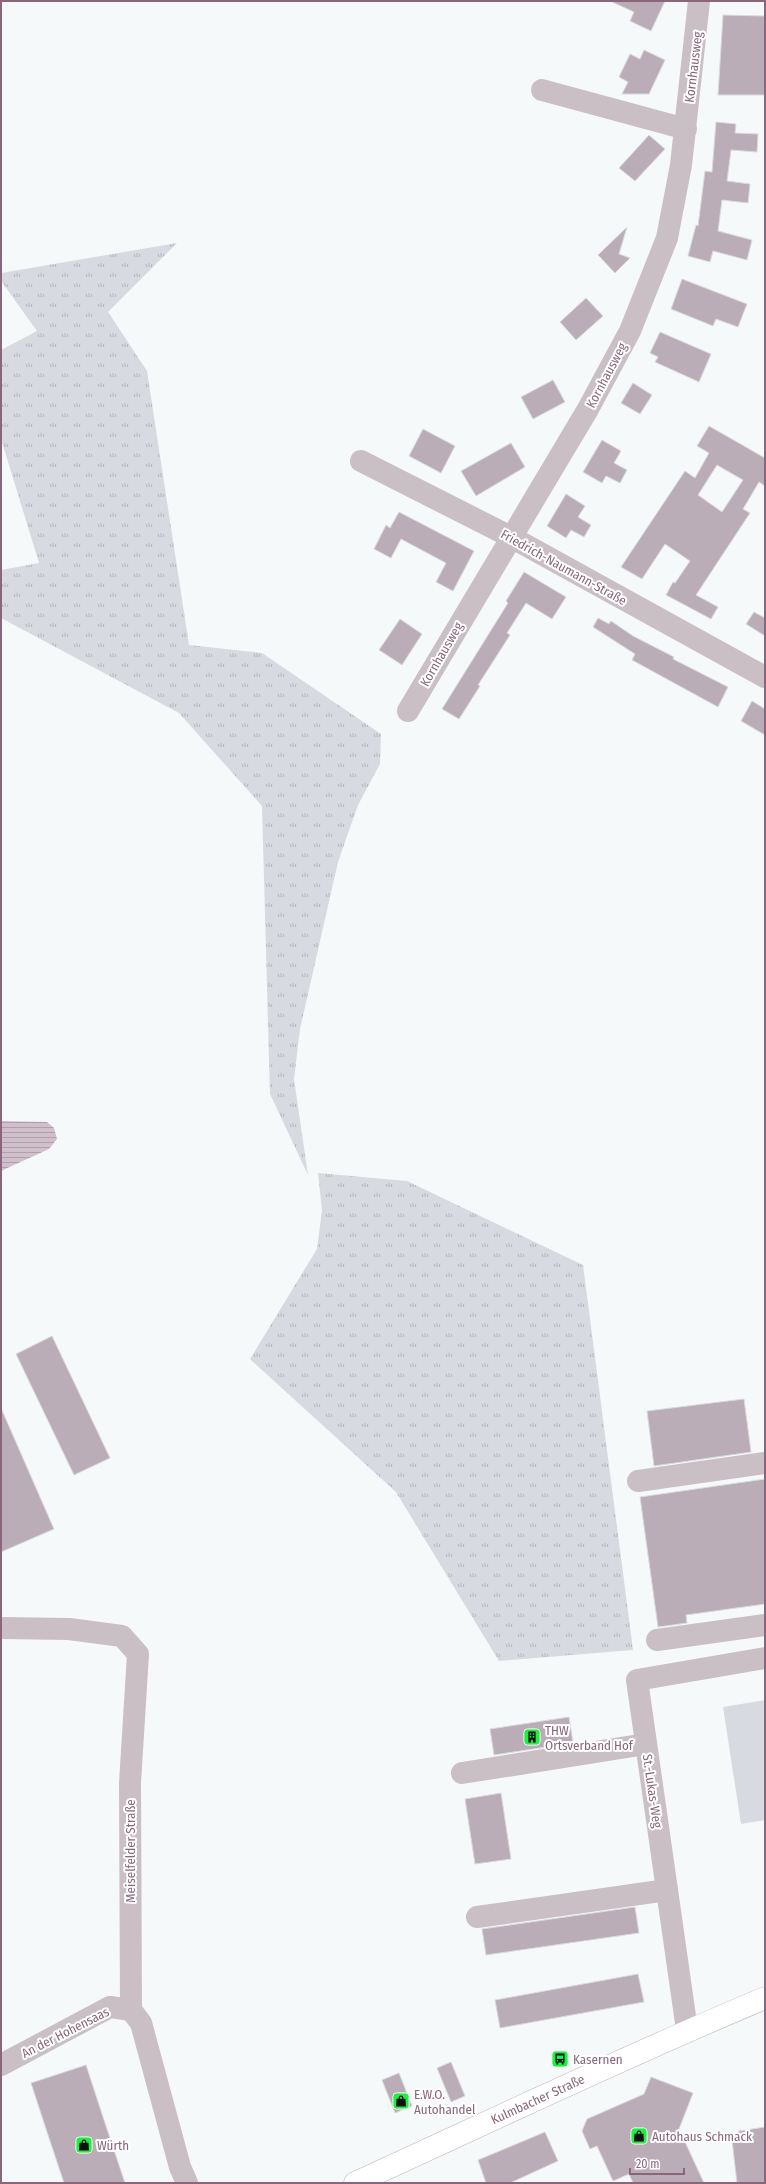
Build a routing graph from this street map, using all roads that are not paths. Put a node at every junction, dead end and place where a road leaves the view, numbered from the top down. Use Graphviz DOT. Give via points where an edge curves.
graph roads {
  1 [pos="699,1"];
  2 [pos="542,90"];
  3 [pos="686,129"];
  4 [pos="361,461"];
  5 [pos="511,537"];
  6 [pos="765,677"];
  7 [pos="408,711"];
  8 [pos="765,1463"];
  9 [pos="638,1481"];
  10 [pos="765,1625"];
  11 [pos="1,1628"];
  12 [pos="657,1640"];
  13 [pos="765,1658"];
  14 [pos="646,1744"];
  15 [pos="462,1773"];
  16 [pos="667,1890"];
  17 [pos="477,1917"];
  18 [pos="765,1998"];
  19 [pos="131,2010"];
  20 [pos="687,2030"];
  21 [pos="1,2065"];
  22 [pos="187,2183"];
  23 [pos="355,2183"];
  1 -- 3 [label="street, Kornhausweg"];
  2 -- 3 [label="street"];
  3 -- 5 [label="street, Kornhausweg" via="667,238 630,331 588,409"];
  4 -- 5 [label="street, Friedrich-Naumann-Straße"];
  5 -- 6 [label="street, Friedrich-Naumann-Straße"];
  5 -- 7 [label="street, Kornhausweg"];
  8 -- 9 [label="street"];
  10 -- 12 [label="street"];
  11 -- 19 [label="street, Meiselfelder Straße" via="69,1629 122,1636 138,1654 130,1783"];
  13 -- 14 [label="street, St.-Lukas-Weg" via="637,1680"];
  14 -- 15 [label="street"];
  14 -- 16 [label="street, St.-Lukas-Weg"];
  16 -- 17 [label="street"];
  16 -- 20 [label="street, St.-Lukas-Weg"];
  18 -- 20 [label="main road, Kulmbacher Straße"];
  19 -- 21 [label="street, An der Hohensaas" via="110,2007"];
  19 -- 22 [label="street" via="141,2023 180,2167"];
  20 -- 23 [label="main road, Kulmbacher Straße"];
}
